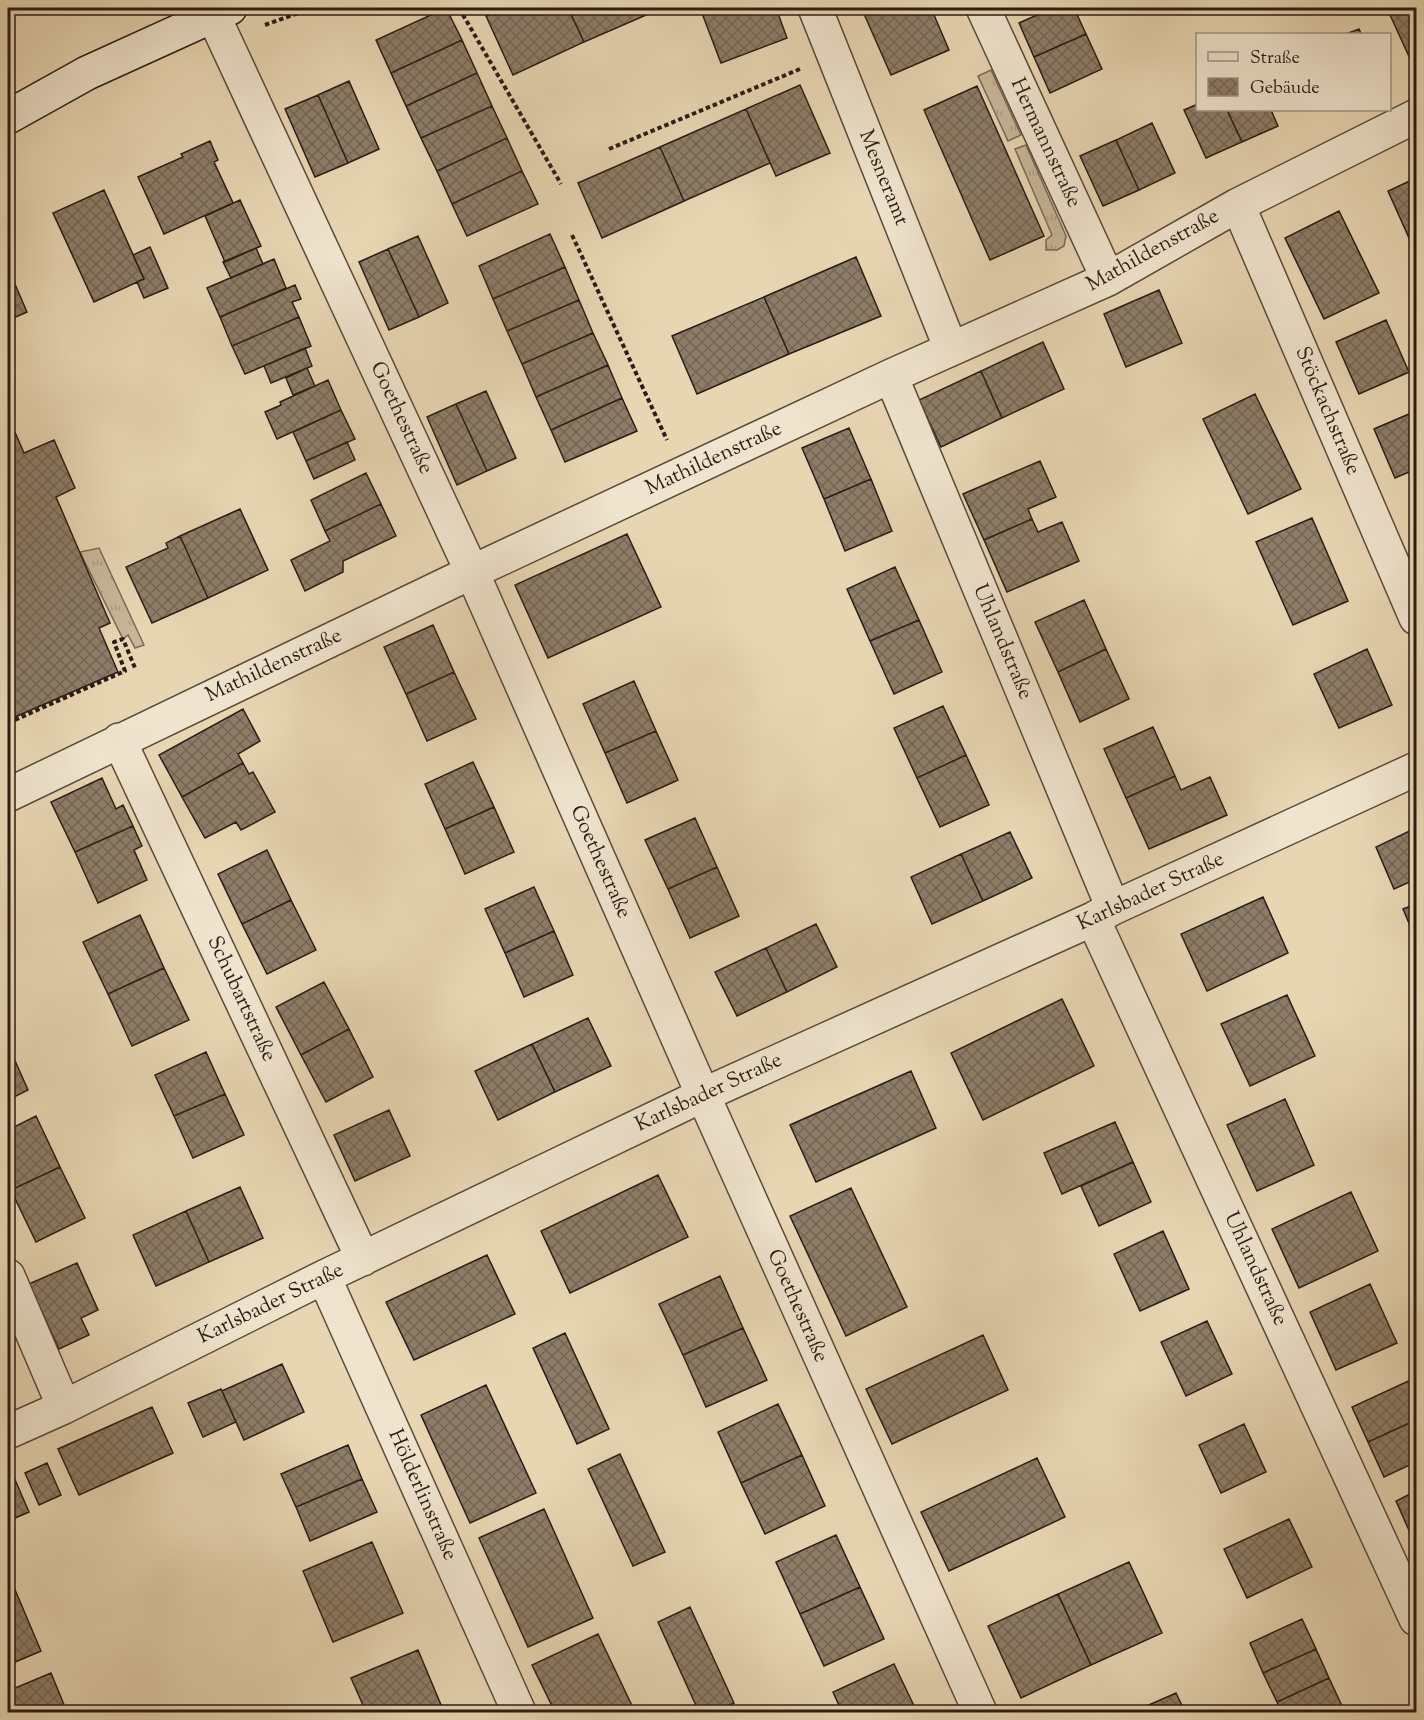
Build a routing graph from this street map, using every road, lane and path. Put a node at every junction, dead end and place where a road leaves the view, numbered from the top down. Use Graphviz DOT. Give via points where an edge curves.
graph roads {
  1 [pos="459,8"];
  2 [pos="815,8"];
  3 [pos="983,8"];
  4 [pos="221,11"];
  5 [pos="834,55"];
  6 [pos="1416,116"];
  7 [pos="8,117"];
  8 [pos="609,149"];
  9 [pos="561,184"];
  10 [pos="1238,205"];
  11 [pos="572,235"];
  12 [pos="1108,279"];
  13 [pos="951,349"];
  14 [pos="891,376"];
  15 [pos="683,473"];
  16 [pos="472,572"];
  17 [pos="1416,618"];
  18 [pos="135,668"];
  19 [pos="8,723"];
  20 [pos="119,740"];
  21 [pos="1416,769"];
  22 [pos="8,795"];
  23 [pos="1103,913"];
  24 [pos="702,1095"];
  25 [pos="363,1258"];
  26 [pos="8,1276"];
  27 [pos="324,1277"];
  28 [pos="63,1407"];
  29 [pos="8,1432"];
  30 [pos="1416,1619"];
  31 [pos="519,1713"];
  32 [pos="980,1713"];
  1 -- 9 [label="path"];
  2 -- 5 [label="street, Mesneramt"];
  3 -- 12 [label="street, Hermannstraße"];
  4 -- 7 [label="street" via="87,73"];
  4 -- 16 [label="street, Goethestraße"];
  5 -- 8 [label="path"];
  5 -- 13 [label="street, Mesneramt"];
  6 -- 10 [label="street, Mathildenstraße"];
  10 -- 12 [label="street, Mathildenstraße"];
  10 -- 17 [label="street, Stöckachstraße"];
  11 -- 15 [label="path"];
  12 -- 13 [label="street, Mathildenstraße"];
  13 -- 14 [label="street, Mathildenstraße"];
  14 -- 15 [label="street, Mathildenstraße"];
  14 -- 23 [label="street, Uhlandstraße"];
  15 -- 16 [label="street, Mathildenstraße"];
  16 -- 20 [label="street, Mathildenstraße"];
  16 -- 24 [label="street, Goethestraße"];
  18 -- 19 [label="path" via="123,639 114,642 125,671"];
  20 -- 22 [label="street, Mathildenstraße"];
  20 -- 25 [label="street, Schubartstraße"];
  21 -- 23 [label="street, Karlsbader Straße"];
  23 -- 24 [label="street, Karlsbader Straße"];
  23 -- 30 [label="street, Uhlandstraße"];
  24 -- 25 [label="street, Karlsbader Straße"];
  24 -- 32 [label="street, Goethestraße"];
  25 -- 27 [label="street, Karlsbader Straße"];
  26 -- 28 [label="street"];
  27 -- 28 [label="street, Karlsbader Straße"];
  27 -- 31 [label="street, Hölderlinstraße"];
  28 -- 29 [label="street, Karlsbader Straße"];
}
